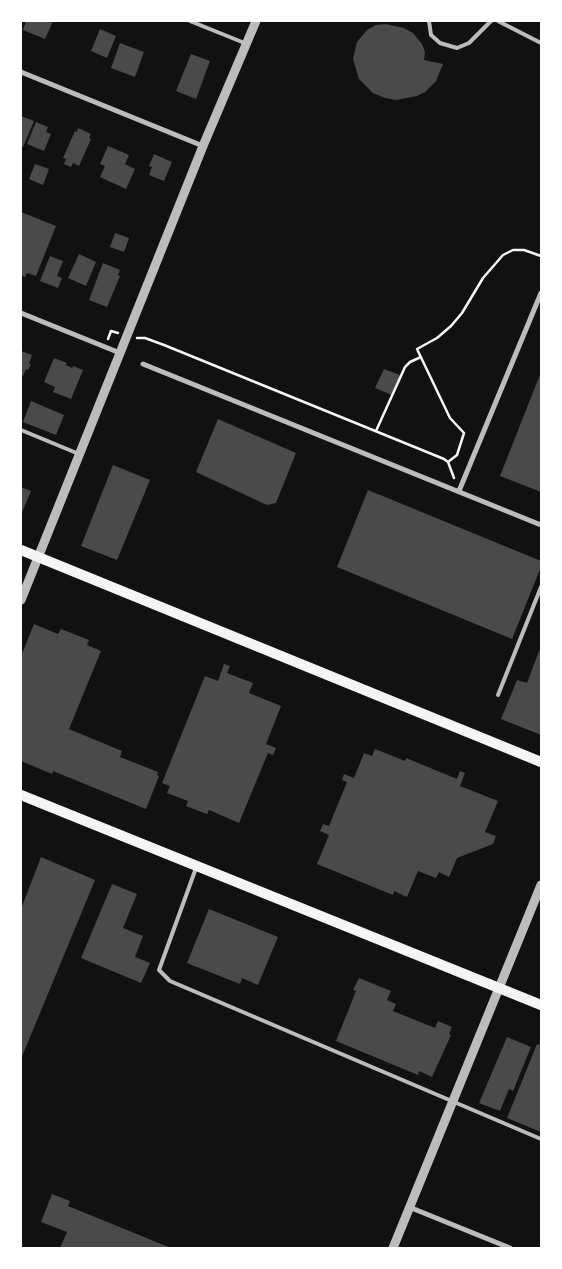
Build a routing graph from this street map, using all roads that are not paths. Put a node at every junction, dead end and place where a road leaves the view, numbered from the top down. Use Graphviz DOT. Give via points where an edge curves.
graph roads {
  1 [pos="190,21"];
  2 [pos="256,21"];
  3 [pos="429,21"];
  4 [pos="491,21"];
  5 [pos="498,21"];
  6 [pos="541,43"];
  7 [pos="247,44"];
  8 [pos="21,72"];
  9 [pos="203,146"];
  10 [pos="541,293"];
  11 [pos="21,313"];
  12 [pos="120,353"];
  13 [pos="143,364"];
  14 [pos="21,430"];
  15 [pos="80,454"];
  16 [pos="459,491"];
  17 [pos="541,525"];
  18 [pos="21,550"];
  19 [pos="38,557"];
  20 [pos="541,587"];
  21 [pos="21,600"];
  22 [pos="498,695"];
  23 [pos="541,762"];
  24 [pos="21,795"];
  25 [pos="197,866"];
  26 [pos="541,884"];
  27 [pos="499,988"];
  28 [pos="541,1005"];
  29 [pos="453,1102"];
  30 [pos="541,1138"];
  31 [pos="409,1207"];
  32 [pos="393,1248"];
  33 [pos="510,1248"];
  1 -- 7 [label="lane"];
  2 -- 7 [label="street"];
  3 -- 4 [label="lane" via="431,35 440,43 457,48 469,43"];
  5 -- 6 [label="lane"];
  7 -- 9 [label="street"];
  8 -- 9 [label="street"];
  9 -- 12 [label="street"];
  10 -- 16 [label="street"];
  11 -- 12 [label="street"];
  12 -- 15 [label="street"];
  13 -- 16 [label="street"];
  14 -- 15 [label="lane"];
  15 -- 19 [label="street"];
  16 -- 17 [label="street"];
  18 -- 19 [label="main road"];
  19 -- 21 [label="street"];
  19 -- 23 [label="main road"];
  20 -- 22 [label="lane"];
  24 -- 25 [label="main road"];
  25 -- 27 [label="main road"];
  25 -- 29 [label="lane" via="159,970 170,981"];
  26 -- 27 [label="street"];
  27 -- 28 [label="main road"];
  27 -- 29 [label="street"];
  29 -- 30 [label="lane"];
  29 -- 31 [label="street"];
  31 -- 32 [label="street"];
  31 -- 33 [label="street"];
}
